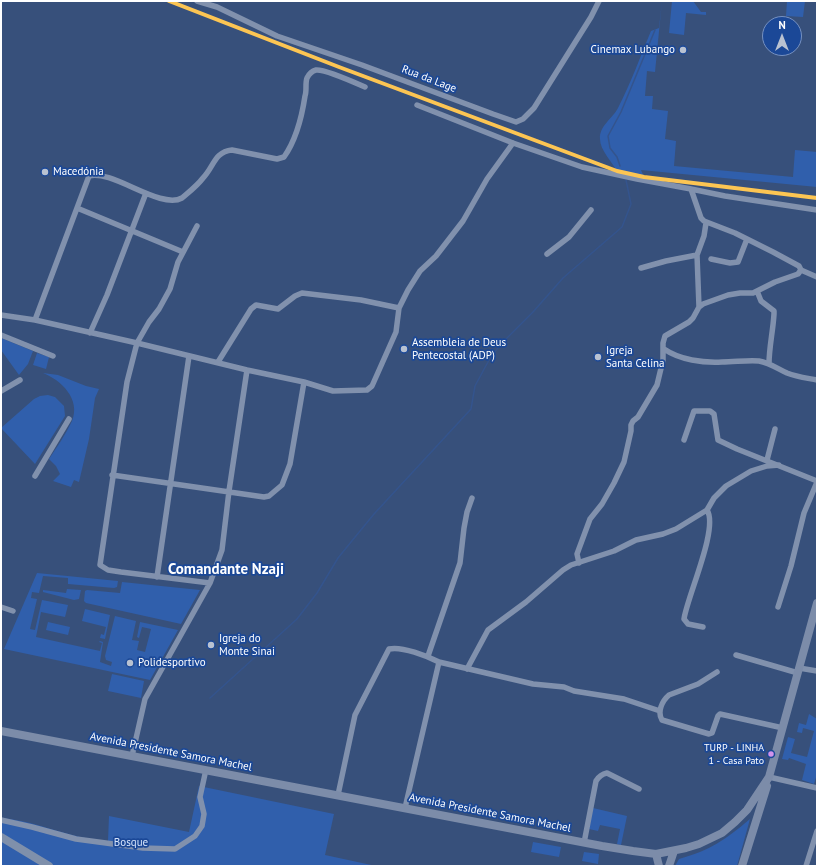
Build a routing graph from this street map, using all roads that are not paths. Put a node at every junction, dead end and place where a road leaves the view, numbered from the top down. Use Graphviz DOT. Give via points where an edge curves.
graph roads {
  1 [pos="197,1"];
  2 [pos="599,1"];
  3 [pos="365,87"];
  4 [pos="417,105"];
  5 [pos="513,143"];
  6 [pos="691,189"];
  7 [pos="146,193"];
  8 [pos="77,208"];
  9 [pos="591,210"];
  10 [pos="817,210"];
  11 [pos="706,223"];
  12 [pos="197,226"];
  13 [pos="131,231"];
  14 [pos="747,239"];
  15 [pos="184,252"];
  16 [pos="547,254"];
  17 [pos="697,256"];
  18 [pos="711,259"];
  19 [pos="641,268"];
  20 [pos="801,270"];
  21 [pos="817,277"];
  22 [pos="757,291"];
  23 [pos="699,307"];
  24 [pos="399,308"];
  25 [pos="1,315"];
  26 [pos="35,320"];
  27 [pos="90,333"];
  28 [pos="1,335"];
  29 [pos="137,343"];
  30 [pos="664,349"];
  31 [pos="53,356"];
  32 [pos="189,356"];
  33 [pos="218,362"];
  34 [pos="769,364"];
  35 [pos="247,370"];
  36 [pos="20,380"];
  37 [pos="817,380"];
  38 [pos="304,382"];
  39 [pos="1,391"];
  40 [pos="69,419"];
  41 [pos="775,429"];
  42 [pos="684,440"];
  43 [pos="767,460"];
  44 [pos="779,466"];
  45 [pos="112,475"];
  46 [pos="35,476"];
  47 [pos="817,481"];
  48 [pos="171,484"];
  49 [pos="229,491"];
  50 [pos="472,498"];
  51 [pos="707,510"];
  52 [pos="579,563"];
  53 [pos="157,577"];
  54 [pos="210,583"];
  55 [pos="817,603"];
  56 [pos="1,607"];
  57 [pos="778,607"];
  58 [pos="13,612"];
  59 [pos="703,627"];
  60 [pos="736,655"];
  61 [pos="428,656"];
  62 [pos="439,662"];
  63 [pos="467,669"];
  64 [pos="798,670"];
  65 [pos="817,671"];
  66 [pos="717,672"];
  67 [pos="660,711"];
  68 [pos="783,728"];
  69 [pos="1,731"];
  70 [pos="132,756"];
  71 [pos="205,774"];
  72 [pos="769,777"];
  73 [pos="817,788"];
  74 [pos="639,789"];
  75 [pos="338,795"];
  76 [pos="405,808"];
  77 [pos="1,820"];
  78 [pos="817,831"];
  79 [pos="1,837"];
  80 [pos="584,843"];
  81 [pos="674,851"];
  82 [pos="656,854"];
  83 [pos="49,866"];
  84 [pos="659,866"];
  85 [pos="669,866"];
  86 [pos="742,866"];
  87 [pos="806,866"];
  1 -- 2 [label="street, Rua da Lage" via="217,7 277,36 516,122 534,108"];
  3 -- 7 [label="street" via="322,70 313,71 307,79 303,107 284,157 224,151 205,177 178,201"];
  4 -- 5 [label="street"];
  5 -- 6 [label="street" via="582,167"];
  5 -- 24 [label="street" via="487,179 463,221 420,272"];
  6 -- 10 [label="street"];
  6 -- 11 [label="street" via="701,218"];
  7 -- 8 [label="street" via="94,174 88,176"];
  7 -- 13 [label="street"];
  8 -- 13 [label="street"];
  8 -- 26 [label="street"];
  9 -- 16 [label="street" via="569,238"];
  11 -- 14 [label="street"];
  11 -- 17 [label="street"];
  12 -- 15 [label="street"];
  13 -- 15 [label="street"];
  13 -- 27 [label="street"];
  14 -- 18 [label="street" via="738,262"];
  14 -- 20 [label="street" via="799,266"];
  15 -- 29 [label="street" via="178,262 170,289"];
  17 -- 19 [label="street"];
  17 -- 23 [label="street"];
  20 -- 21 [label="street"];
  20 -- 22 [label="street" via="798,274"];
  22 -- 23 [label="street" via="728,295"];
  22 -- 34 [label="street" via="761,301 774,311"];
  23 -- 30 [label="street" via="689,322 665,336"];
  24 -- 33 [label="street" via="361,300 302,293 278,309 256,305"];
  24 -- 38 [label="street" via="396,332 368,390 333,391"];
  25 -- 26 [label="street"];
  26 -- 27 [label="street"];
  27 -- 29 [label="street"];
  28 -- 31 [label="street"];
  29 -- 32 [label="street"];
  29 -- 45 [label="street"];
  30 -- 34 [label="street" via="682,358 722,362 756,361"];
  30 -- 52 [label="street" via="657,385 631,425 624,462 602,504 590,519 577,554"];
  32 -- 33 [label="street"];
  32 -- 48 [label="street"];
  33 -- 35 [label="street"];
  34 -- 37 [label="street" via="790,374"];
  35 -- 38 [label="street"];
  35 -- 49 [label="street"];
  36 -- 39 [label="street"];
  38 -- 49 [label="street" via="290,464 282,485 264,497"];
  40 -- 46 [label="street"];
  41 -- 43 [label="street"];
  42 -- 43 [label="street" via="694,411 710,410 714,414 718,440 737,450"];
  43 -- 44 [label="street"];
  44 -- 47 [label="street"];
  44 -- 51 [label="street" via="767,466 751,471 726,486"];
  45 -- 48 [label="street"];
  45 -- 53 [label="street" via="100,565 108,570"];
  47 -- 57 [label="street" via="804,513"];
  48 -- 49 [label="street"];
  48 -- 53 [label="street"];
  49 -- 54 [label="street" via="224,544"];
  50 -- 61 [label="street" via="460,563"];
  51 -- 52 [label="street" via="669,532 636,540"];
  51 -- 59 [label="street" via="710,514 710,525 684,620 688,624"];
  52 -- 63 [label="street" via="563,570 488,630"];
  53 -- 54 [label="street"];
  54 -- 70 [label="street" via="145,699"];
  55 -- 64 [label="main road, Avenida Presidente Samora Machel"];
  56 -- 58 [label="street"];
  60 -- 64 [label="street"];
  61 -- 62 [label="street"];
  61 -- 75 [label="street" via="396,649 389,649 387,652 355,715"];
  62 -- 63 [label="street"];
  62 -- 76 [label="street"];
  63 -- 67 [label="street" via="533,684 564,687 624,699"];
  64 -- 65 [label="street"];
  64 -- 68 [label="main road, Avenida Presidente Samora Machel"];
  66 -- 67 [label="street" via="698,684 669,695"];
  67 -- 68 [label="street" via="662,720 709,734 712,733 720,714"];
  68 -- 72 [label="main road, Avenida Presidente Samora Machel"];
  69 -- 70 [label="main road, Avenida Presidente Samora Machel"];
  70 -- 75 [label="main road, Avenida Presidente Samora Machel"];
  71 -- 77 [label="street" via="200,797 204,814 202,826 195,836 174,849 143,848 76,839"];
  72 -- 73 [label="street"];
  72 -- 81 [label="main road, Avenida Presidente Samora Machel" via="747,810 722,833 699,844"];
  72 -- 86 [label="main road"];
  74 -- 80 [label="street" via="607,773 598,777"];
  75 -- 76 [label="main road, Avenida Presidente Samora Machel"];
  76 -- 80 [label="main road, Avenida Presidente Samora Machel"];
  78 -- 87 [label="street"];
  79 -- 83 [label="main road"];
  80 -- 82 [label="main road, Avenida Presidente Samora Machel"];
  81 -- 82 [label="main road, Avenida Presidente Samora Machel"];
  81 -- 85 [label="main road"];
  82 -- 84 [label="main road"];
}
